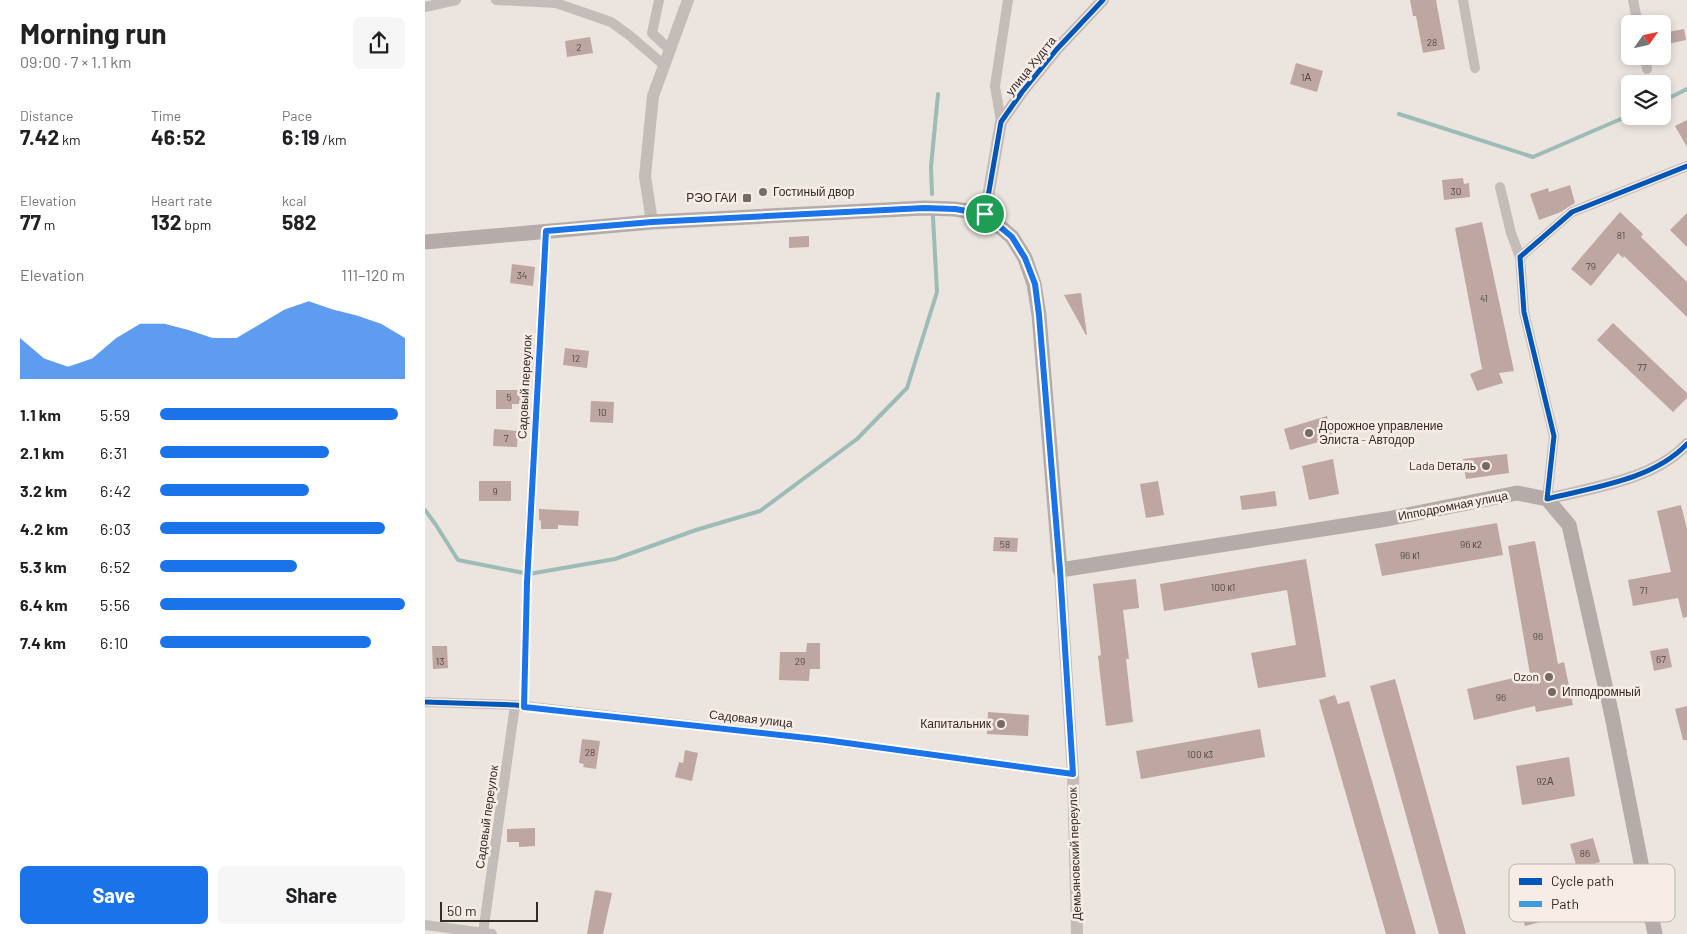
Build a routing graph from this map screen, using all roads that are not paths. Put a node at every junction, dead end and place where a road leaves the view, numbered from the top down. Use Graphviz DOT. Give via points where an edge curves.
graph roads {
  1 [pos="456,0"];
  2 [pos="496,0"];
  3 [pos="659,0"];
  4 [pos="688,0"];
  5 [pos="1008,0"];
  6 [pos="1103,0"];
  7 [pos="1463,0"];
  8 [pos="1633,0"];
  9 [pos="425,7"];
  10 [pos="1636,15"];
  11 [pos="670,50"];
  12 [pos="664,65"];
  13 [pos="1646,65"];
  14 [pos="1475,68"];
  15 [pos="1647,69"];
  16 [pos="1001,122"];
  17 [pos="1687,166"];
  18 [pos="1500,187"];
  19 [pos="985,214"];
  20 [pos="652,222"];
  21 [pos="546,231"];
  22 [pos="425,242"];
  23 [pos="1520,257"];
  24 [pos="1687,444"];
  25 [pos="1547,499"];
  26 [pos="529,544"];
  27 [pos="1060,570"];
  28 [pos="425,702"];
  29 [pos="519,706"];
  30 [pos="1073,774"];
  31 [pos="1641,864"];
  32 [pos="425,926"];
  33 [pos="488,933"];
  34 [pos="1077,934"];
  1 -- 9 [label="street"];
  2 -- 12 [label="street" via="557,3 611,22"];
  3 -- 11 [label="street" via="652,33"];
  4 -- 11 [label="street"];
  5 -- 16 [label="street" via="995,86"];
  6 -- 16 [label="street, улица Худгта" via="1057,49"];
  7 -- 14 [label="street"];
  8 -- 10 [label="street"];
  11 -- 12 [label="street"];
  12 -- 20 [label="street" via="653,96 645,176"];
  13 -- 15 [label="street"];
  16 -- 19 [label="street, улица Худгта"];
  17 -- 23 [label="street" via="1572,212"];
  18 -- 23 [label="street"];
  19 -- 20 [label="main road" via="924,208"];
  19 -- 27 [label="main road, Демьяновский переулок" via="1012,237 1035,284"];
  20 -- 21 [label="main road"];
  21 -- 22 [label="main road"];
  21 -- 26 [label="street, Садовый переулок"];
  23 -- 25 [label="street" via="1524,312 1554,436"];
  24 -- 25 [label="street" via="1640,475"];
  25 -- 27 [label="main road, Ипподромная улица" via="1517,493 1387,519"];
  25 -- 31 [label="main road" via="1569,525"];
  26 -- 29 [label="street, Садовый переулок"];
  27 -- 30 [label="street, Демьяновский переулок"];
  28 -- 29 [label="street, Садовая улица"];
  29 -- 30 [label="street, Садовая улица" via="825,740"];
  29 -- 33 [label="street, Садовый переулок"];
  30 -- 34 [label="street, Демьяновский переулок"];
  32 -- 33 [label="street"];
}
